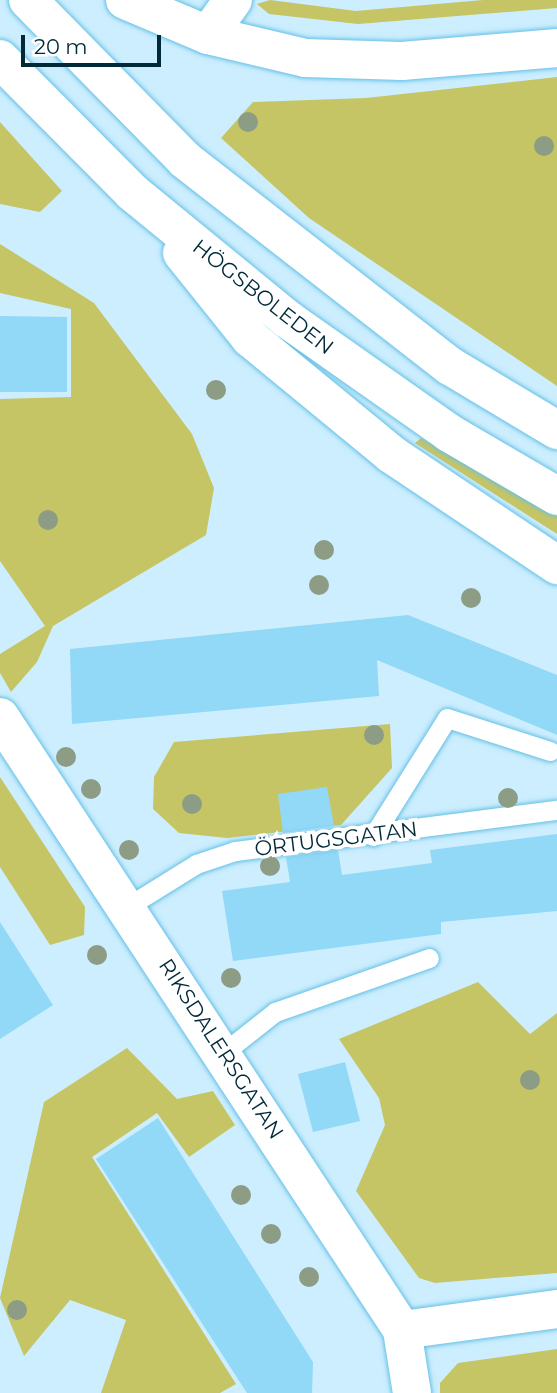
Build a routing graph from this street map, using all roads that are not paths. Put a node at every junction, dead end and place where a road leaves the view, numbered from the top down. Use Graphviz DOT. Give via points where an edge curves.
graph roads {
  1 [pos="28,0"];
  2 [pos="125,0"];
  3 [pos="233,0"];
  4 [pos="208,35"];
  5 [pos="557,48"];
  6 [pos="0,59"];
  7 [pos="132,191"];
  8 [pos="557,430"];
  9 [pos="557,496"];
  10 [pos="557,565"];
  11 [pos="0,717"];
  12 [pos="550,751"];
  13 [pos="557,810"];
  14 [pos="373,836"];
  15 [pos="127,907"];
  16 [pos="429,958"];
  17 [pos="223,1054"];
  18 [pos="557,1309"];
  19 [pos="402,1330"];
  20 [pos="412,1393"];
  1 -- 8 [label="main road" via="185,160 450,366"];
  2 -- 4 [label="main road"];
  3 -- 4 [label="main road"];
  4 -- 5 [label="main road" via="305,58 356,61"];
  6 -- 7 [label="main road, HÖGSBOLEDEN"];
  7 -- 9 [label="main road, HÖGSBOLEDEN" via="287,319 449,433"];
  7 -- 10 [label="main road" via="250,338 391,454"];
  11 -- 15 [label="main road, RIKSDALERSGATAN"];
  12 -- 14 [label="lane" via="447,719"];
  13 -- 14 [label="lane, ÖRTUGSGATAN"];
  14 -- 15 [label="lane, ÖRTUGSGATAN" via="235,851 197,864"];
  15 -- 17 [label="main road, RIKSDALERSGATAN"];
  16 -- 17 [label="lane" via="275,1012"];
  17 -- 19 [label="main road, RIKSDALERSGATAN"];
  18 -- 19 [label="main road"];
  19 -- 20 [label="main road, RIKSDALERSGATAN"];
}
